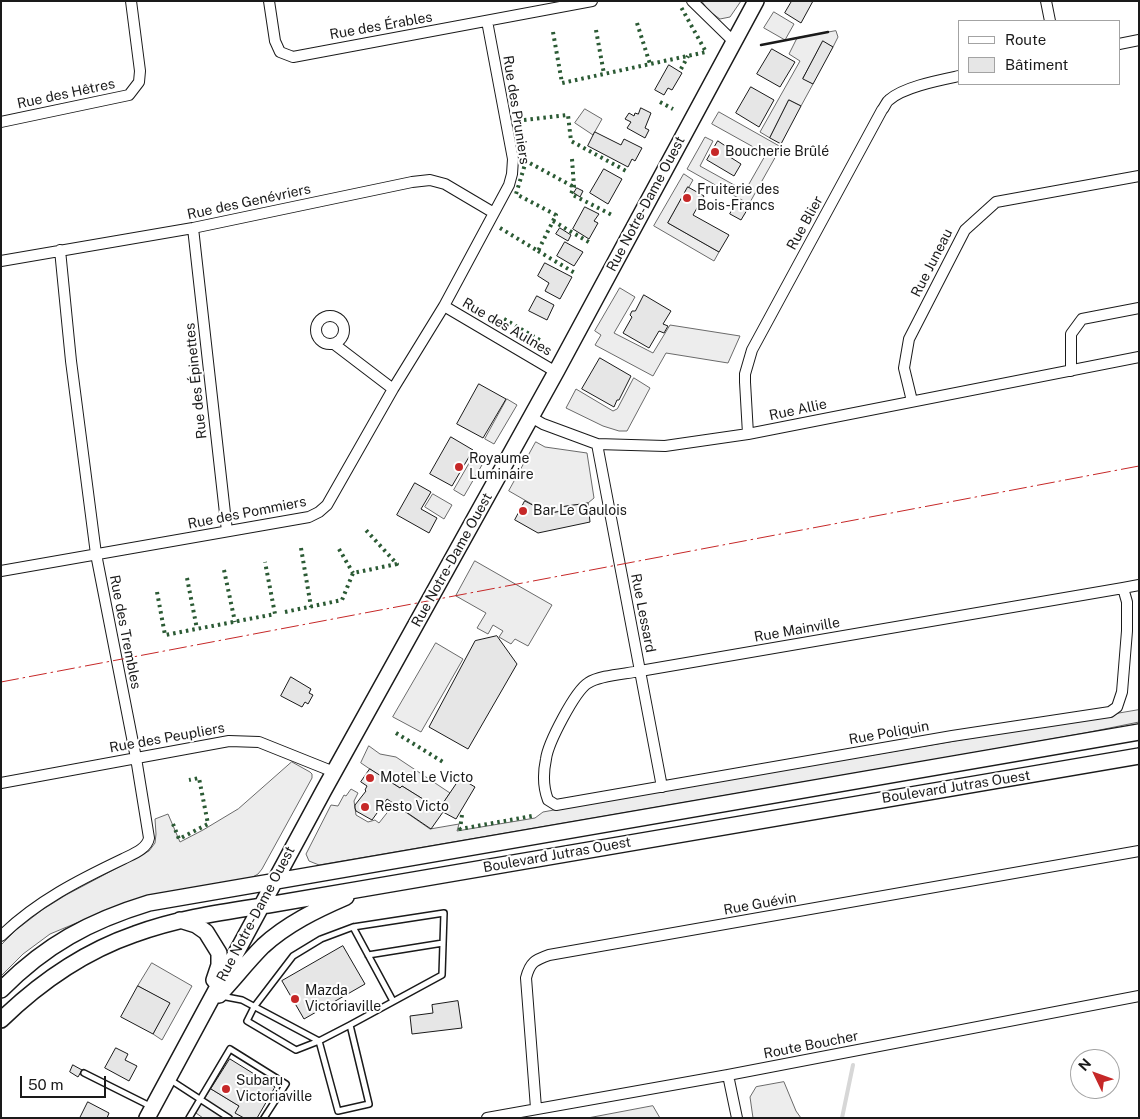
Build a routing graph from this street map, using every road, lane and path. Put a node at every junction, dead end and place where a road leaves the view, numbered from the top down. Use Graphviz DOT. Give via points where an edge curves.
graph roads {
  1 [pos="130,1"];
  2 [pos="269,1"];
  3 [pos="592,1"];
  4 [pos="692,1"];
  5 [pos="756,1"];
  6 [pos="1046,1"];
  7 [pos="560,4"];
  8 [pos="1050,20"];
  9 [pos="487,21"];
  10 [pos="1139,40"];
  11 [pos="734,42"];
  12 [pos="1120,44"];
  13 [pos="958,76"];
  14 [pos="1,122"];
  15 [pos="1139,176"];
  16 [pos="494,212"];
  17 [pos="193,228"];
  18 [pos="60,250"];
  19 [pos="1,261"];
  20 [pos="444,306"];
  21 [pos="1139,308"];
  22 [pos="334,344"];
  23 [pos="1139,357"];
  24 [pos="1071,371"];
  25 [pos="556,372"];
  26 [pos="393,389"];
  27 [pos="912,401"];
  28 [pos="531,418"];
  29 [pos="748,434"];
  30 [pos="597,444"];
  31 [pos="227,531"];
  32 [pos="96,554"];
  33 [pos="1,571"];
  34 [pos="1139,585"];
  35 [pos="1122,588"];
  36 [pos="640,671"];
  37 [pos="1139,732"];
  38 [pos="1139,756"];
  39 [pos="136,758"];
  40 [pos="334,772"];
  41 [pos="1,783"];
  42 [pos="662,787"];
  43 [pos="548,800"];
  44 [pos="1139,851"];
  45 [pos="274,882"];
  46 [pos="364,888"];
  47 [pos="260,906"];
  48 [pos="180,920"];
  49 [pos="353,927"];
  50 [pos="1,936"];
  51 [pos="443,943"];
  52 [pos="368,955"];
  53 [pos="1,990"];
  54 [pos="219,996"];
  55 [pos="1139,996"];
  56 [pos="393,1001"];
  57 [pos="254,1007"];
  58 [pos="205,1011"];
  59 [pos="1,1020"];
  60 [pos="350,1025"];
  61 [pos="319,1041"];
  62 [pos="84,1073"];
  63 [pos="728,1075"];
  64 [pos="168,1079"];
  65 [pos="200,1099"];
  66 [pos="536,1108"];
  67 [pos="150,1112"];
  68 [pos="188,1118"];
  69 [pos="229,1118"];
  70 [pos="264,1118"];
  71 [pos="487,1118"];
  72 [pos="737,1118"];
  1 -- 14 [label="street, Rue des Hêtres" via="140,71 138,82 128,95"];
  2 -- 9 [label="street, Rue des Érables" via="275,42 280,52 293,57"];
  3 -- 7 [label="street, Rue des Érables"];
  4 -- 11 [label="street"];
  5 -- 11 [label="main road, Rue Notre-Dame Ouest"];
  6 -- 8 [label="street"];
  7 -- 9 [label="street, Rue des Érables"];
  9 -- 16 [label="street, Rue des Pruniers" via="513,160 509,185"];
  10 -- 12 [label="street"];
  11 -- 25 [label="main road, Rue Notre-Dame Ouest"];
  13 -- 29 [label="street, Rue Blier" via="931,81 898,94 882,110 752,350 745,374"];
  15 -- 27 [label="street, Rue Juneau" via="996,202 965,230 909,339 904,368"];
  16 -- 17 [label="street, Rue des Genévriers" via="445,184 430,180"];
  16 -- 20 [label="street, Rue des Pruniers"];
  17 -- 18 [label="street, Rue des Genévriers"];
  17 -- 31 [label="street, Rue des Épinettes"];
  18 -- 19 [label="street, Rue des Genévriers"];
  18 -- 32 [label="street, Rue des Trembles"];
  20 -- 25 [label="street, Rue des Aulnes"];
  20 -- 26 [label="street, Rue des Pommiers"];
  21 -- 24 [label="street" via="1082,319 1071,334"];
  22 -- 26 [label="street"];
  23 -- 24 [label="street, Rue Allie"];
  24 -- 27 [label="street, Rue Allie"];
  25 -- 28 [label="main road, Rue Notre-Dame Ouest"];
  26 -- 31 [label="street, Rue des Pommiers" via="327,505 309,517"];
  27 -- 29 [label="street, Rue Allie"];
  28 -- 30 [label="street, Rue Allie"];
  28 -- 40 [label="main road, Rue Notre-Dame Ouest"];
  29 -- 30 [label="street, Rue Allie" via="665,446"];
  30 -- 36 [label="street, Rue Lessard"];
  31 -- 32 [label="street, Rue des Pommiers"];
  32 -- 33 [label="street, Rue des Pommiers"];
  32 -- 39 [label="street, Rue des Trembles"];
  34 -- 35 [label="street, Rue Mainville"];
  35 -- 36 [label="street, Rue Mainville"];
  35 -- 42 [label="street, Rue Poliquin" via="1127,602 1122,692 1117,707 1110,712"];
  36 -- 42 [label="street, Rue Lessard"];
  36 -- 43 [label="street, Rue Mainville" via="600,678 589,682 578,692 546,757 544,788"];
  37 -- 45 [label="main road, Boulevard Jutras Ouest"];
  38 -- 46 [label="main road, Boulevard Jutras Ouest"];
  39 -- 40 [label="street, Rue des Peupliers" via="245,740 274,747"];
  39 -- 41 [label="street, Rue des Peupliers"];
  39 -- 50 [label="street, Rue des Trembles" via="148,843 57,892"];
  40 -- 45 [label="main road, Rue Notre-Dame Ouest"];
  42 -- 43 [label="street, Rue Poliquin" via="556,805"];
  44 -- 66 [label="street, Rue Guévin" via="536,959 526,978"];
  45 -- 47 [label="main road, Rue Notre-Dame Ouest"];
  45 -- 53 [label="main road, Boulevard Jutras Ouest" via="193,894 118,912 88,925 35,958"];
  46 -- 47 [label="main road, Boulevard Jutras Ouest"];
  46 -- 54 [label="main road" via="291,924 263,947"];
  47 -- 48 [label="main road, Boulevard Jutras Ouest"];
  47 -- 58 [label="main road, Rue Notre-Dame Ouest"];
  48 -- 58 [label="main road" via="206,932 219,953 219,964"];
  48 -- 59 [label="main road, Boulevard Jutras Ouest" via="131,935 80,959 24,997"];
  49 -- 51 [label="lane" via="444,913"];
  49 -- 52 [label="lane"];
  49 -- 57 [label="lane" via="320,939 293,956"];
  51 -- 52 [label="lane"];
  51 -- 56 [label="lane" via="442,975"];
  52 -- 56 [label="lane"];
  54 -- 57 [label="lane" via="242,1000"];
  54 -- 58 [label="main road"];
  55 -- 63 [label="street, Route Boucher"];
  56 -- 60 [label="lane"];
  57 -- 61 [label="lane"];
  57 -- 61 [label="lane" via="246,1021 296,1050"];
  58 -- 64 [label="main road, Rue Notre-Dame Ouest"];
  60 -- 61 [label="lane"];
  60 -- 61 [label="lane" via="369,1104 338,1112"];
  62 -- 67 [label="lane"];
  63 -- 66 [label="street, Route Boucher"];
  63 -- 72 [label="street"];
  64 -- 65 [label="lane"];
  64 -- 67 [label="main road, Rue Notre-Dame Ouest"];
  65 -- 68 [label="lane"];
  65 -- 69 [label="lane"];
  65 -- 70 [label="lane" via="230,1049 286,1084"];
  66 -- 71 [label="street, Route Boucher"];
}
